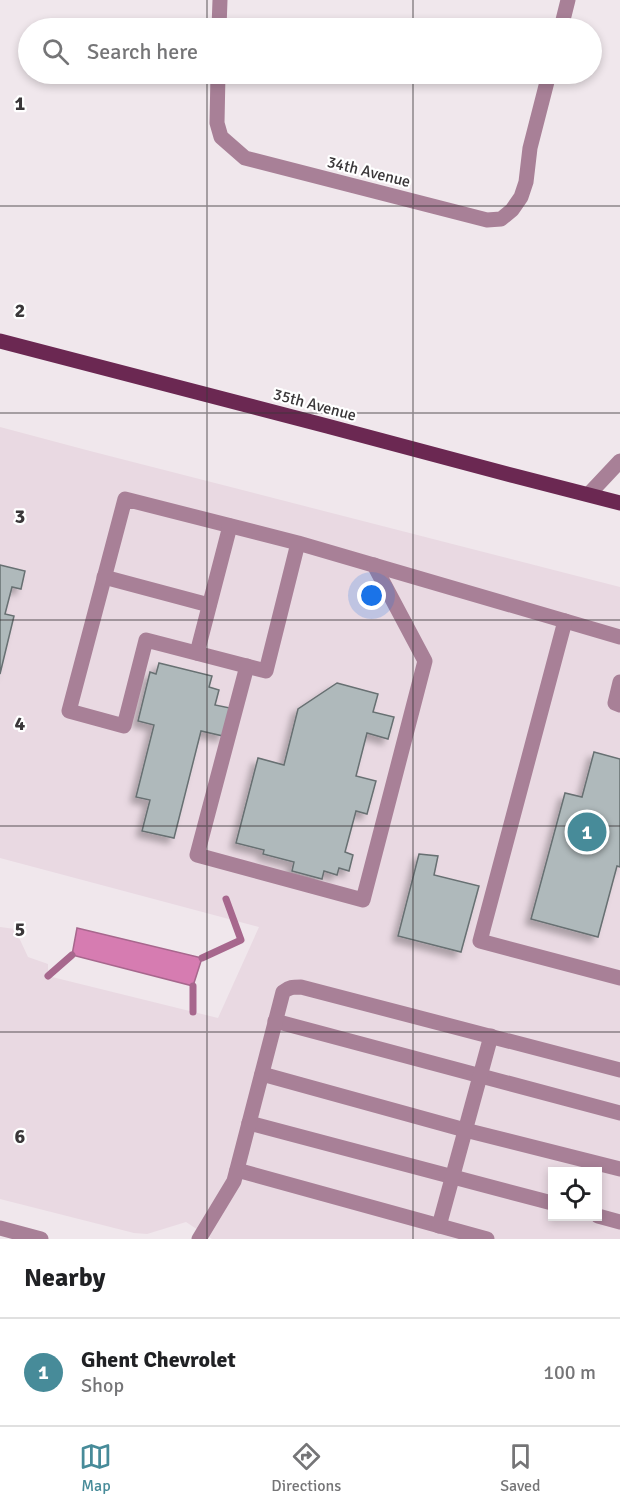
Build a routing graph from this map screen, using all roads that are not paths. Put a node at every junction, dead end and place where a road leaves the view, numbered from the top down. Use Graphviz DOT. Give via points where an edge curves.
graph roads {
  1 [pos="220,0"];
  2 [pos="568,0"];
  3 [pos="219,18"];
  4 [pos="564,18"];
  5 [pos="218,84"];
  6 [pos="546,84"];
  7 [pos="0,341"];
  8 [pos="620,461"];
  9 [pos="589,494"];
  10 [pos="620,502"];
  11 [pos="230,526"];
  12 [pos="298,543"];
  13 [pos="374,565"];
  14 [pos="104,577"];
  15 [pos="209,605"];
  16 [pos="565,621"];
  17 [pos="620,637"];
  18 [pos="197,653"];
  19 [pos="247,666"];
  20 [pos="620,682"];
  21 [pos="620,705"];
  22 [pos="620,978"];
  23 [pos="275,1021"];
  24 [pos="491,1036"];
  25 [pos="620,1070"];
  26 [pos="261,1074"];
  27 [pos="480,1076"];
  28 [pos="620,1113"];
  29 [pos="249,1124"];
  30 [pos="465,1130"];
  31 [pos="620,1169"];
  32 [pos="237,1170"];
  33 [pos="453,1176"];
  34 [pos="548,1202"];
  35 [pos="602,1217"];
  36 [pos="620,1222"];
  37 [pos="439,1226"];
  38 [pos="0,1228"];
  39 [pos="41,1239"];
  40 [pos="199,1239"];
  41 [pos="487,1239"];
  1 -- 3 [label="street"];
  2 -- 4 [label="street"];
  5 -- 6 [label="street, 34th Avenue" via="217,123 221,137 245,158 487,220 501,219 521,197"];
  7 -- 9 [label="main road, 35th Avenue"];
  8 -- 9 [label="street"];
  9 -- 10 [label="main road, 35th Avenue"];
  11 -- 12 [label="street"];
  11 -- 14 [label="street" via="125,498"];
  11 -- 15 [label="street"];
  12 -- 13 [label="street"];
  12 -- 19 [label="street" via="266,671"];
  13 -- 16 [label="street"];
  13 -- 19 [label="street" via="425,661 363,900 197,855"];
  14 -- 15 [label="street"];
  14 -- 18 [label="street" via="69,711 124,726 146,640"];
  15 -- 18 [label="street"];
  16 -- 17 [label="street"];
  16 -- 22 [label="street" via="480,941"];
  18 -- 19 [label="street"];
  20 -- 21 [label="street" via="615,704"];
  23 -- 24 [label="street" via="283,992 301,987"];
  23 -- 26 [label="street"];
  23 -- 27 [label="street"];
  24 -- 25 [label="street"];
  24 -- 27 [label="street"];
  26 -- 29 [label="street"];
  26 -- 30 [label="street"];
  27 -- 28 [label="street"];
  27 -- 30 [label="street"];
  29 -- 32 [label="street"];
  29 -- 33 [label="street"];
  30 -- 31 [label="street"];
  30 -- 33 [label="street"];
  32 -- 37 [label="street"];
  32 -- 40 [label="street"];
  33 -- 34 [label="street"];
  33 -- 37 [label="street"];
  35 -- 36 [label="street"];
  37 -- 41 [label="street"];
  38 -- 39 [label="street"];
}
